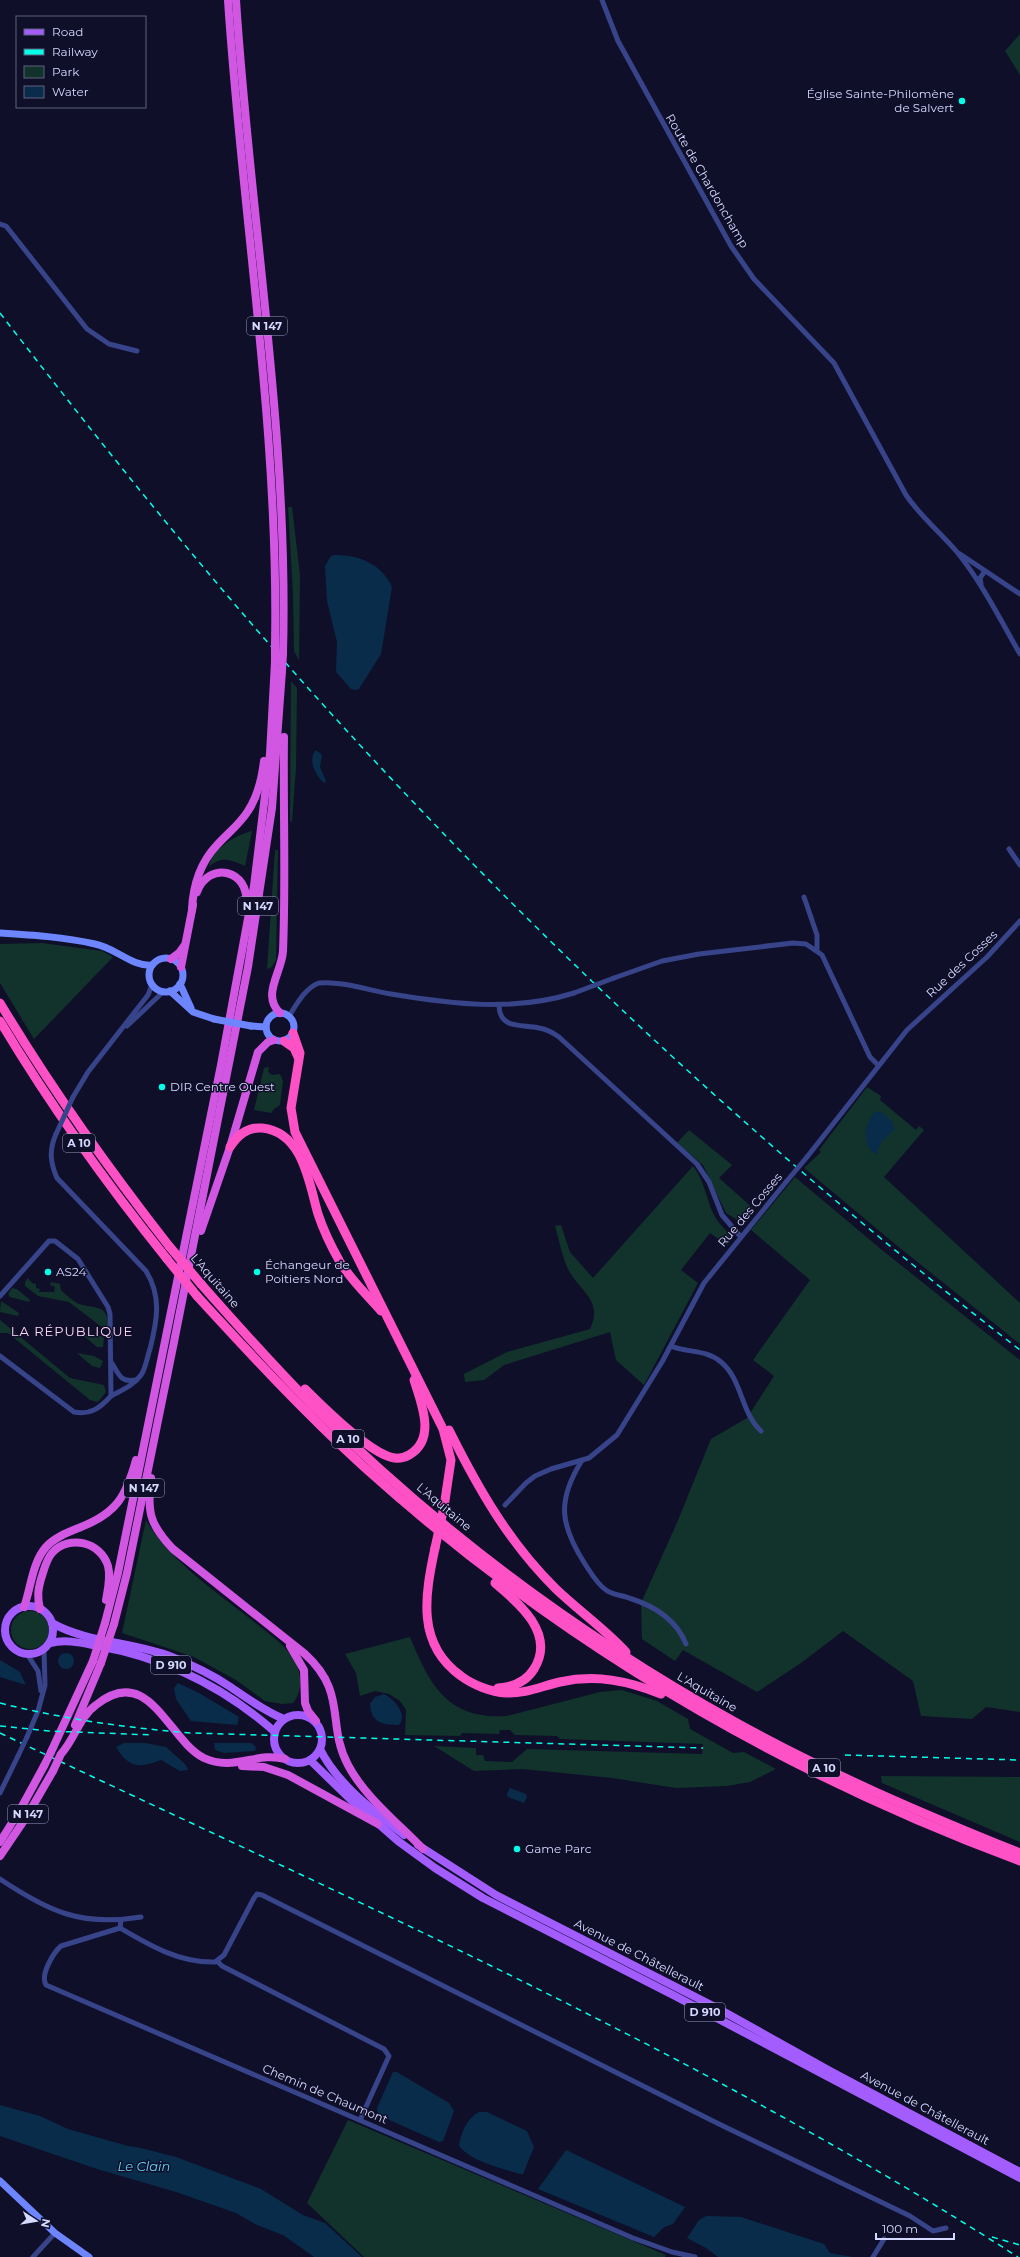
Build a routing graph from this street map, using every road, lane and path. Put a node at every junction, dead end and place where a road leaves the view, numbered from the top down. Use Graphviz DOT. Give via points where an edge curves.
graph roads {
  1 [pos="228,0"];
  2 [pos="236,0"];
  3 [pos="602,0"];
  4 [pos="0,224"];
  5 [pos="137,351"];
  6 [pos="956,551"];
  7 [pos="976,565"];
  8 [pos="985,571"];
  9 [pos="975,576"];
  10 [pos="982,586"];
  11 [pos="1020,594"];
  12 [pos="1020,654"];
  13 [pos="284,672"];
  14 [pos="274,691"];
  15 [pos="1009,849"];
  16 [pos="1020,865"];
  17 [pos="804,897"];
  18 [pos="192,910"];
  19 [pos="1020,921"];
  20 [pos="0,933"];
  21 [pos="245,938"];
  22 [pos="186,942"];
  23 [pos="817,950"];
  24 [pos="171,959"];
  25 [pos="132,961"];
  26 [pos="152,965"];
  27 [pos="181,967"];
  28 [pos="149,976"];
  29 [pos="180,984"];
  30 [pos="152,985"];
  31 [pos="166,992"];
  32 [pos="0,1003"];
  33 [pos="499,1006"];
  34 [pos="193,1012"];
  35 [pos="280,1013"];
  36 [pos="289,1016"];
  37 [pos="0,1021"];
  38 [pos="266,1027"];
  39 [pos="123,1029"];
  40 [pos="293,1033"];
  41 [pos="274,1040"];
  42 [pos="284,1041"];
  43 [pos="298,1064"];
  44 [pos="878,1065"];
  45 [pos="230,1147"];
  46 [pos="299,1148"];
  47 [pos="740,1236"];
  48 [pos="201,1281"];
  49 [pos="8,1287"];
  50 [pos="0,1291"];
  51 [pos="0,1296"];
  52 [pos="386,1317"];
  53 [pos="173,1346"];
  54 [pos="671,1346"];
  55 [pos="404,1352"];
  56 [pos="0,1356"];
  57 [pos="111,1362"];
  58 [pos="159,1372"];
  59 [pos="136,1380"];
  60 [pos="424,1390"];
  61 [pos="110,1396"];
  62 [pos="761,1431"];
  63 [pos="581,1462"];
  64 [pos="394,1493"];
  65 [pos="505,1505"];
  66 [pos="24,1607"];
  67 [pos="40,1609"];
  68 [pos="10,1616"];
  69 [pos="0,1618"];
  70 [pos="52,1623"];
  71 [pos="108,1623"];
  72 [pos="3,1633"];
  73 [pos="281,1636"];
  74 [pos="50,1643"];
  75 [pos="686,1644"];
  76 [pos="44,1650"];
  77 [pos="27,1654"];
  78 [pos="637,1663"];
  79 [pos="490,1689"];
  80 [pos="42,1696"];
  81 [pos="690,1706"];
  82 [pos="284,1719"];
  83 [pos="316,1721"];
  84 [pos="275,1732"];
  85 [pos="320,1749"];
  86 [pos="60,1755"];
  87 [pos="285,1759"];
  88 [pos="310,1760"];
  89 [pos="236,1764"];
  90 [pos="0,1793"];
  91 [pos="378,1824"];
  92 [pos="0,1842"];
  93 [pos="423,1849"];
  94 [pos="1020,1853"];
  95 [pos="0,1856"];
  96 [pos="1020,1861"];
  97 [pos="0,1879"];
  98 [pos="141,1917"];
  99 [pos="121,1920"];
  100 [pos="120,1928"];
  101 [pos="218,1962"];
  102 [pos="360,2120"];
  103 [pos="993,2161"];
  104 [pos="1020,2172"];
  105 [pos="1020,2178"];
  106 [pos="0,2182"];
  107 [pos="946,2228"];
  108 [pos="55,2233"];
  109 [pos="884,2239"];
  110 [pos="34,2257"];
  111 [pos="89,2257"];
  112 [pos="695,2257"];
  113 [pos="873,2257"];
  1 -- 14 [label="highway, N 147, bridge" via="270,460 275,540"];
  2 -- 13 [label="highway, N 147" via="277,440 284,614 287,633"];
  3 -- 6 [label="street, Route de Chardonchamp" via="621,48 731,246 754,279 834,362 915,509"];
  4 -- 5 [label="street" via="6,226 86,329 109,344"];
  6 -- 7 [label="street"];
  6 -- 9 [label="street"];
  7 -- 8 [label="street"];
  7 -- 9 [label="street" via="973,571"];
  8 -- 10 [label="street" via="980,578"];
  8 -- 11 [label="street"];
  9 -- 10 [label="street"];
  10 -- 12 [label="street"];
  13 -- 35 [label="highway" via="282,953 271,994 272,1002"];
  13 -- 53 [label="highway, N 147" via="273,800 260,896"];
  14 -- 18 [label="highway" via="263,769 257,792 240,823 217,845 205,861 196,879"];
  14 -- 21 [label="highway, N 147" via="264,809"];
  15 -- 16 [label="street"];
  17 -- 23 [label="street" via="817,935"];
  18 -- 21 [label="highway" via="205,878 222,872 236,877 244,886 247,895"];
  18 -- 22 [label="highway"];
  19 -- 44 [label="street, Rue des Cosses" via="987,957 906,1030"];
  20 -- 25 [label="main road" via="96,944 112,949"];
  21 -- 58 [label="highway, N 147"];
  22 -- 24 [label="highway" via="179,953"];
  22 -- 27 [label="highway"];
  23 -- 33 [label="street, bridge" via="806,944 793,943 699,954 662,961 574,993 537,1002"];
  23 -- 44 [label="street" via="826,962 870,1057"];
  24 -- 26 [label="main road" via="161,959"];
  24 -- 27 [label="main road"];
  25 -- 26 [label="main road" via="141,965"];
  25 -- 28 [label="main road"];
  26 -- 28 [label="main road"];
  27 -- 29 [label="main road"];
  28 -- 30 [label="main road"];
  29 -- 31 [label="main road"];
  29 -- 34 [label="main road"];
  30 -- 31 [label="main road"];
  30 -- 39 [label="street" via="148,995"];
  31 -- 34 [label="main road"];
  31 -- 39 [label="street"];
  32 -- 48 [label="highway, A 10, bridge" via="63,1103 150,1221"];
  33 -- 36 [label="street" via="438,1001 326,982 312,986"];
  33 -- 47 [label="street" via="501,1014 509,1024 544,1029 559,1037 696,1164 705,1175 722,1215"];
  34 -- 38 [label="main road, bridge" via="214,1019"];
  35 -- 36 [label="main road"];
  35 -- 38 [label="main road" via="269,1019"];
  36 -- 40 [label="main road" via="294,1024"];
  37 -- 64 [label="highway, L'Aquitaine / A 10, bridge" via="55,1109 122,1202 197,1296 276,1382"];
  38 -- 41 [label="main road" via="268,1035"];
  39 -- 59 [label="street, bridge" via="88,1072 73,1097 52,1143 51,1159 57,1178 68,1192 138,1261 155,1288 157,1319 146,1365"];
  40 -- 42 [label="main road"];
  40 -- 43 [label="highway" via="300,1048"];
  41 -- 42 [label="main road"];
  41 -- 45 [label="highway" via="258,1052"];
  42 -- 43 [label="highway" via="297,1052"];
  43 -- 46 [label="highway" via="291,1108"];
  44 -- 47 [label="street, Rue des Cosses, bridge" via="807,1157"];
  45 -- 46 [label="highway" via="241,1133 259,1128 278,1133"];
  45 -- 53 [label="highway" via="200,1232 181,1321"];
  46 -- 52 [label="highway"];
  46 -- 52 [label="highway" via="319,1216 340,1262"];
  47 -- 54 [label="street, Rue des Cosses" via="704,1283"];
  48 -- 55 [label="highway" via="308,1392 362,1439 390,1457 401,1458 420,1446 425,1428 424,1414"];
  48 -- 78 [label="highway, L'Aquitaine / A 10" via="313,1406 399,1485 512,1577"];
  49 -- 50 [label="street"];
  49 -- 51 [label="street"];
  49 -- 57 [label="street" via="49,1241 55,1241 78,1259 108,1307"];
  52 -- 55 [label="highway"];
  53 -- 71 [label="highway, N 147" via="127,1573"];
  53 -- 73 [label="highway" via="171,1377 149,1498 153,1524 173,1549"];
  54 -- 62 [label="street" via="697,1351 721,1362 732,1376 750,1419"];
  54 -- 63 [label="street, Rue des Cosses" via="617,1434 601,1449"];
  55 -- 60 [label="highway"];
  56 -- 61 [label="street" via="74,1412 88,1413"];
  57 -- 59 [label="street" via="120,1378 126,1381"];
  57 -- 61 [label="street"];
  58 -- 66 [label="highway" via="139,1452 124,1495 105,1515 63,1535 47,1546 38,1561"];
  58 -- 71 [label="highway, N 147"];
  59 -- 61 [label="street" via="127,1388"];
  60 -- 78 [label="highway" via="480,1490 518,1546 556,1589"];
  60 -- 79 [label="highway, bridge" via="443,1429 450,1451 450,1474 426,1600 428,1628 432,1640 455,1672 473,1683"];
  63 -- 65 [label="street, Rue des Cosses" via="539,1474 526,1483"];
  63 -- 75 [label="street" via="569,1484 565,1502 566,1524 576,1550 604,1589 643,1604 670,1619 679,1629"];
  64 -- 79 [label="highway" via="511,1596 535,1626 540,1649 538,1661 532,1672 512,1686"];
  64 -- 81 [label="highway, L'Aquitaine / A 10" via="534,1605"];
  66 -- 67 [label="main road"];
  66 -- 68 [label="main road"];
  67 -- 70 [label="main road" via="48,1615"];
  67 -- 71 [label="highway, N 147" via="38,1592 49,1557 63,1545 73,1542 84,1543 99,1551 108,1566 105,1611"];
  68 -- 69 [label="main road"];
  68 -- 72 [label="main road"];
  70 -- 74 [label="main road"];
  70 -- 82 [label="main road, D 910" via="72,1632 140,1647 186,1663 208,1673 269,1713"];
  71 -- 86 [label="highway, N 147, bridge" via="101,1663"];
  71 -- 92 [label="highway, N 147, bridge" via="51,1752"];
  72 -- 77 [label="main road" via="11,1646"];
  73 -- 83 [label="highway" via="302,1664 306,1680 306,1707"];
  73 -- 93 [label="highway" via="313,1661 328,1683 334,1698 342,1752 353,1772"];
  74 -- 76 [label="main road"];
  74 -- 84 [label="main road, D 910" via="71,1641 112,1648 148,1657 182,1670 226,1693"];
  76 -- 77 [label="main road"];
  76 -- 80 [label="street" via="45,1680"];
  77 -- 80 [label="street" via="38,1671"];
  78 -- 94 [label="highway, L'Aquitaine / A 10" via="727,1717 810,1762 904,1805"];
  79 -- 81 [label="highway" via="515,1693 572,1680 604,1679 636,1685"];
  80 -- 90 [label="street, bridge" via="38,1711"];
  81 -- 96 [label="highway, L'Aquitaine / A 10" via="764,1748 864,1797"];
  82 -- 83 [label="main road" via="299,1714"];
  82 -- 84 [label="main road"];
  83 -- 85 [label="main road" via="322,1734"];
  84 -- 87 [label="main road" via="274,1746 277,1753"];
  85 -- 88 [label="main road"];
  85 -- 93 [label="main road, Avenue de Châtellerault / D 910" via="328,1763 351,1788"];
  86 -- 89 [label="highway" via="69,1746 87,1713 114,1695 124,1693 144,1698 154,1704 194,1752 215,1762"];
  86 -- 95 [label="highway, N 147, bridge" via="33,1806"];
  87 -- 88 [label="main road" via="298,1762"];
  87 -- 89 [label="highway" via="269,1756"];
  88 -- 91 [label="main road, Avenue de Châtellerault / D 910"];
  89 -- 91 [label="highway" via="264,1767 288,1775"];
  91 -- 103 [label="main road, Avenue de Châtellerault / D 910" via="435,1868 483,1898"];
  93 -- 103 [label="main road, Avenue de Châtellerault / D 910" via="496,1895 721,2010"];
  97 -- 99 [label="street" via="39,1903 66,1915 89,1920"];
  98 -- 99 [label="street"];
  99 -- 100 [label="street"];
  100 -- 101 [label="street" via="179,1958"];
  100 -- 102 [label="street, Chemin de Chaumont" via="61,1946 46,1971 46,1985"];
  101 -- 102 [label="street" via="384,2048 389,2056"];
  101 -- 107 [label="street" via="254,1898 257,1894 262,1895 719,2124 910,2216 930,2230 936,2232"];
  102 -- 112 [label="street, Chemin de Chaumont" via="633,2238"];
  103 -- 104 [label="main road, D 910"];
  103 -- 105 [label="main road, D 910"];
  106 -- 108 [label="main road"];
  108 -- 110 [label="street"];
  108 -- 111 [label="main road"];
  109 -- 113 [label="street"];
}
